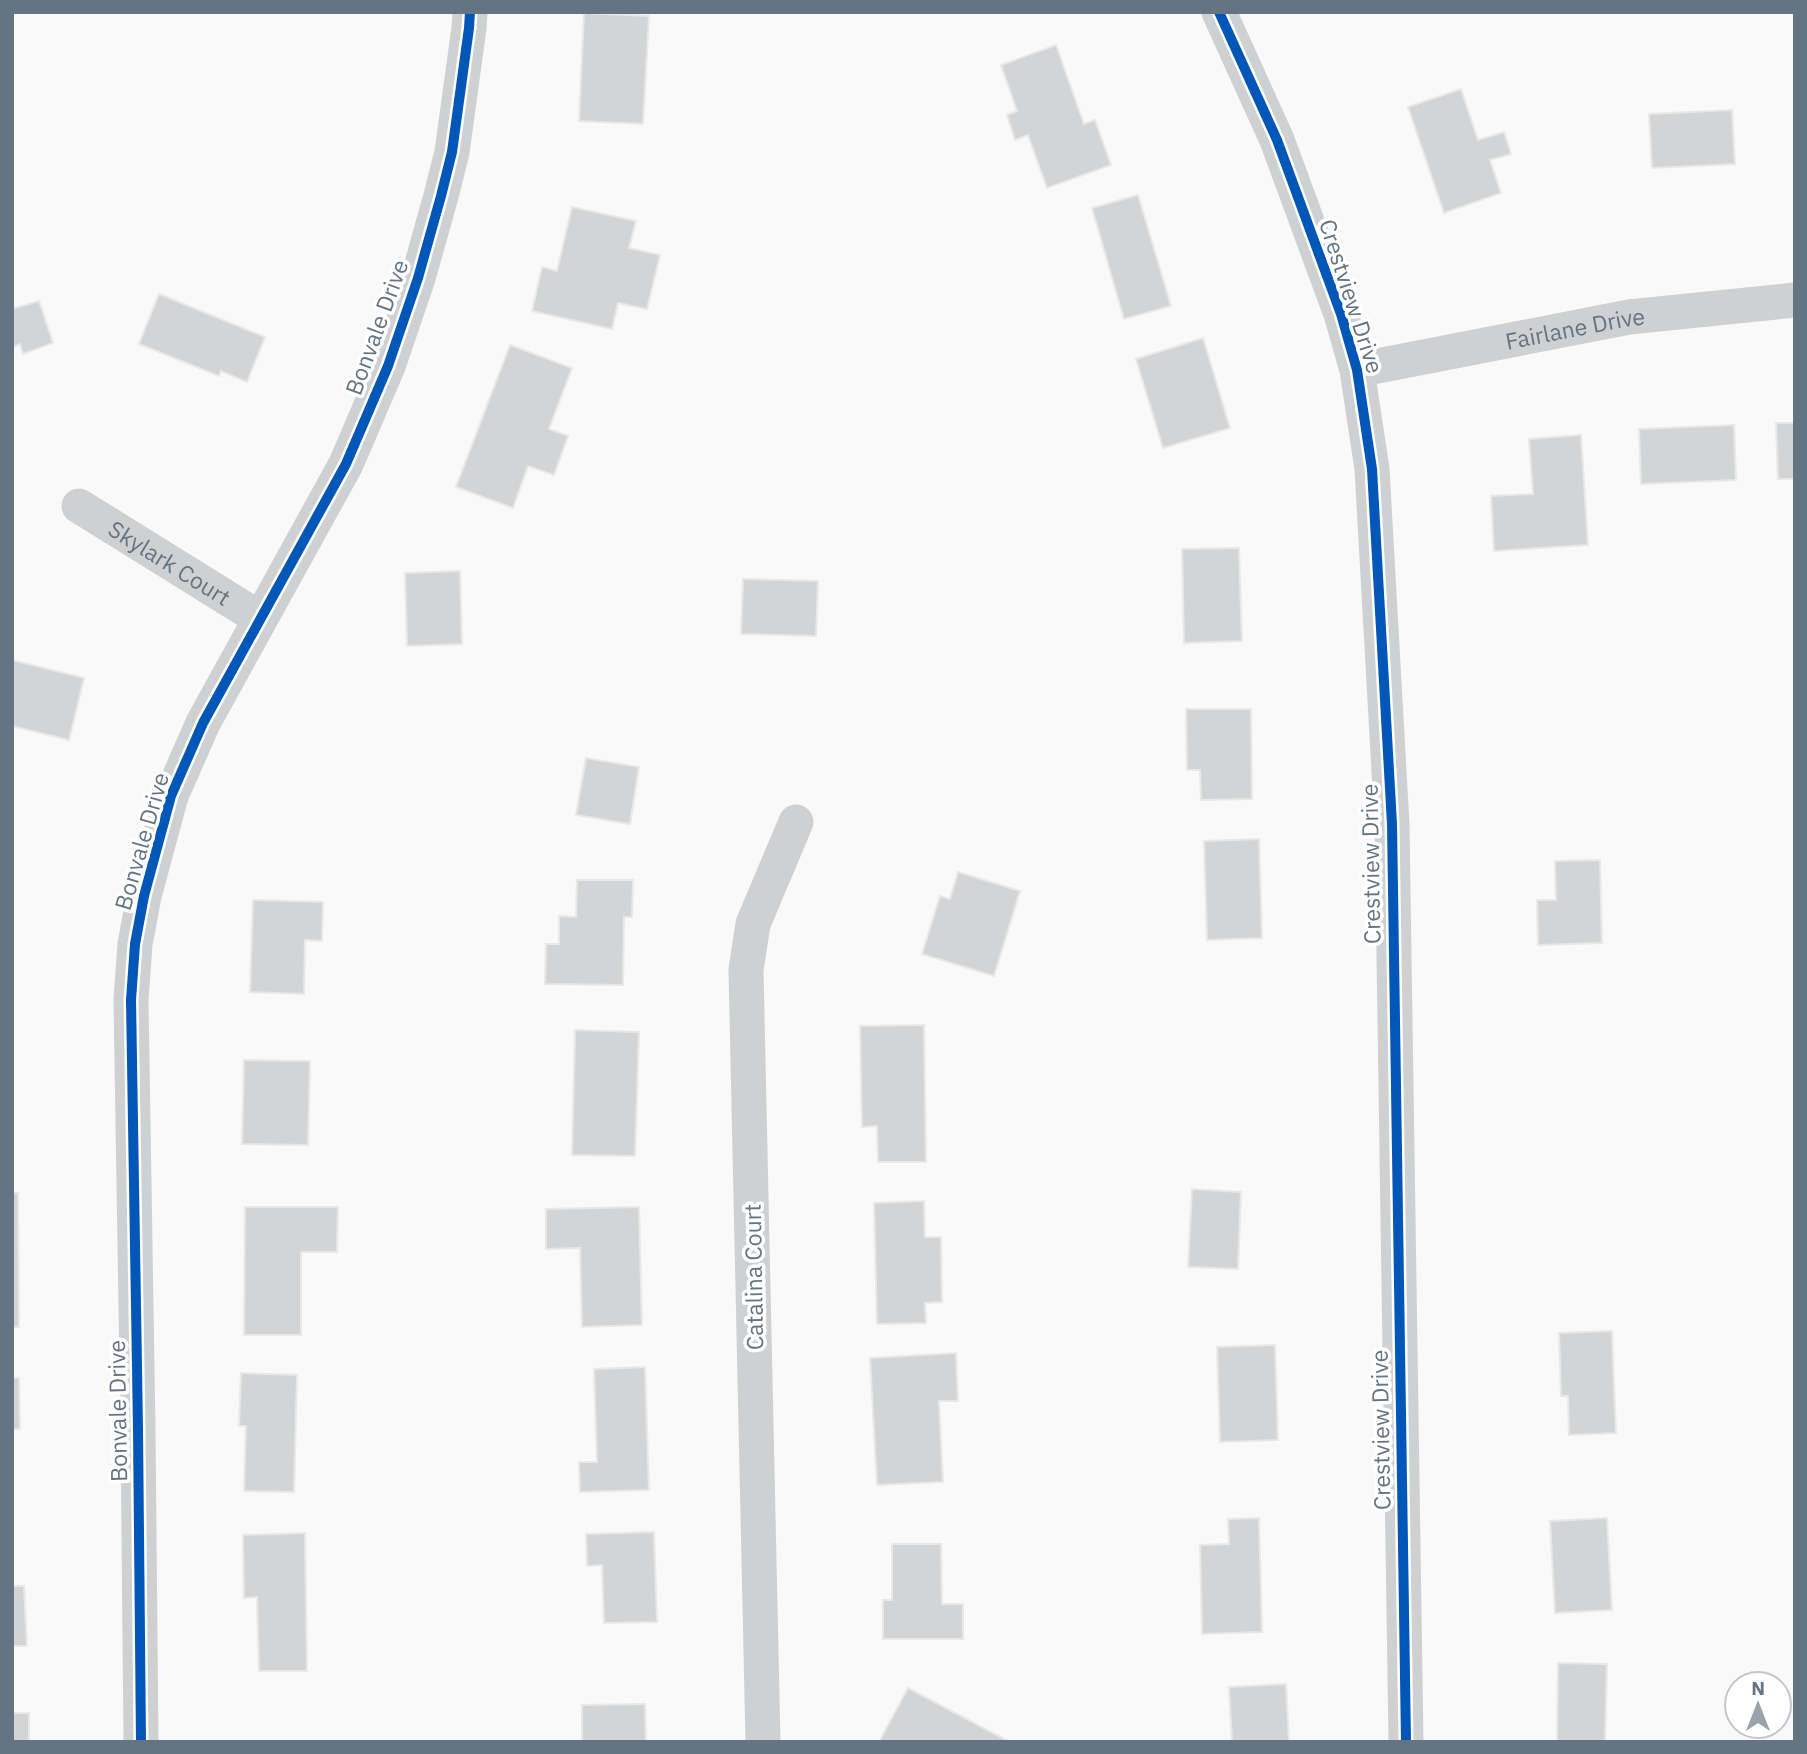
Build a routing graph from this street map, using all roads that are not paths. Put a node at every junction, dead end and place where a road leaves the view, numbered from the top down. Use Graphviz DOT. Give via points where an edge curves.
graph roads {
  1 [pos="470,12"];
  2 [pos="1219,12"];
  3 [pos="1795,300"];
  4 [pos="1357,370"];
  5 [pos="79,506"];
  6 [pos="260,618"];
  7 [pos="796,822"];
  8 [pos="141,1742"];
  9 [pos="763,1742"];
  10 [pos="1406,1742"];
  1 -- 6 [label="street, Bonvale Drive" via="452,152 418,278 388,366 346,464"];
  2 -- 4 [label="street, Crestview Drive" via="1277,140"];
  3 -- 4 [label="street, Fairlane Drive" via="1629,317"];
  4 -- 10 [label="street, Crestview Drive" via="1372,469 1391,824"];
  5 -- 6 [label="street, Skylark Court"];
  6 -- 8 [label="street, Bonvale Drive" via="202,723 171,796 135,944 131,1000"];
  7 -- 9 [label="street, Catalina Court" via="753,924 746,970"];
}
